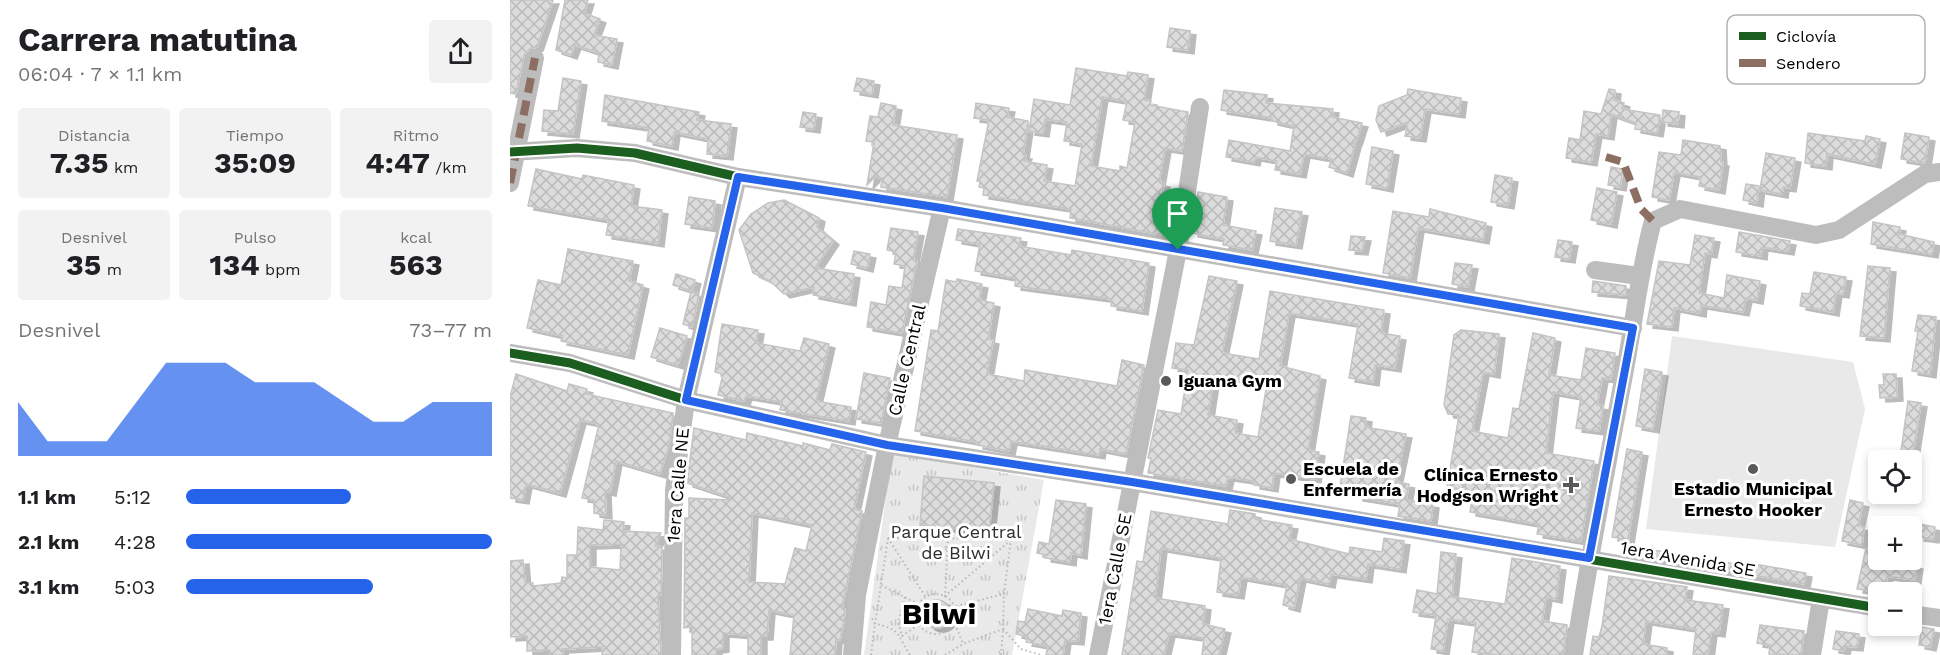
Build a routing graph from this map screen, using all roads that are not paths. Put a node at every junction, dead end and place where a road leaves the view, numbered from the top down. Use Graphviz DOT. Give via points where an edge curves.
graph roads {
  1 [pos="535,58"];
  2 [pos="1200,107"];
  3 [pos="512,152"];
  4 [pos="1940,172"];
  5 [pos="738,177"];
  6 [pos="510,183"];
  7 [pos="942,208"];
  8 [pos="1178,250"];
  9 [pos="1595,270"];
  10 [pos="1639,276"];
  11 [pos="1633,328"];
  12 [pos="510,353"];
  13 [pos="686,400"];
  14 [pos="887,445"];
  15 [pos="1132,482"];
  16 [pos="1589,558"];
  17 [pos="1821,599"];
  18 [pos="1868,606"];
  19 [pos="1922,616"];
  20 [pos="1940,618"];
  21 [pos="672,655"];
  22 [pos="852,655"];
  23 [pos="1098,655"];
  24 [pos="1574,655"];
  25 [pos="1812,655"];
  1 -- 3 [label="street"];
  2 -- 8 [label="street, 1era Calle SE"];
  3 -- 5 [label="street" via="577,148 635,153"];
  3 -- 6 [label="street"];
  4 -- 10 [label="street" via="1925,174 1839,230 1816,235 1680,209 1653,221"];
  5 -- 7 [label="street"];
  5 -- 13 [label="street, 1era Calle NE"];
  7 -- 8 [label="street"];
  7 -- 14 [label="street, Calle Central"];
  8 -- 11 [label="street"];
  8 -- 15 [label="street, 1era Calle SE"];
  9 -- 10 [label="street"];
  10 -- 11 [label="street"];
  11 -- 16 [label="street"];
  12 -- 13 [label="street, 1era Avenida SE" via="570,363"];
  13 -- 14 [label="street, 1era Avenida SE"];
  13 -- 21 [label="street, 1era Calle NE" via="674,490"];
  14 -- 15 [label="street, 1era Avenida SE"];
  14 -- 22 [label="street, Calle Central" via="857,594"];
  15 -- 16 [label="street, 1era Avenida SE"];
  15 -- 23 [label="street, 1era Calle SE"];
  16 -- 17 [label="street, 1era Avenida SE"];
  16 -- 24 [label="street"];
  17 -- 18 [label="street, 1era Avenida SE"];
  17 -- 25 [label="street"];
  19 -- 20 [label="street"];
}
